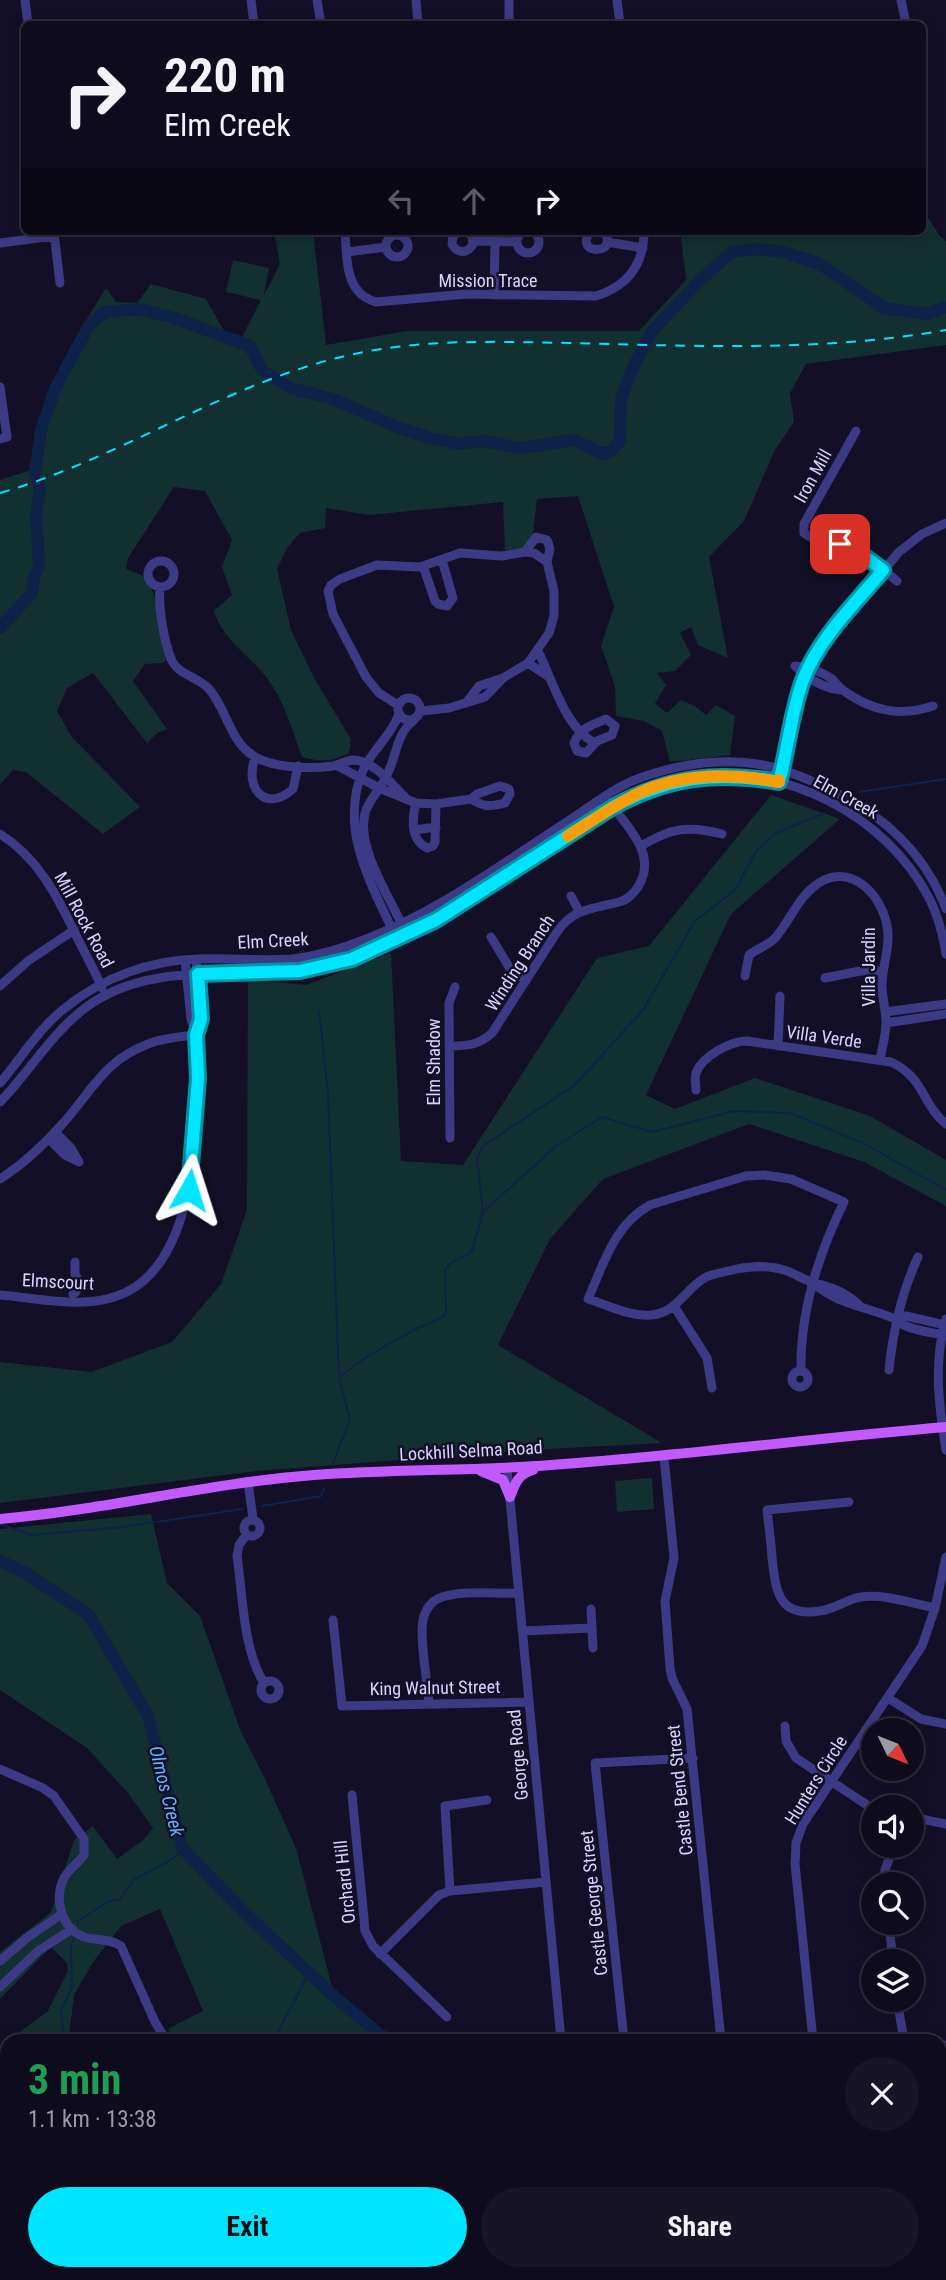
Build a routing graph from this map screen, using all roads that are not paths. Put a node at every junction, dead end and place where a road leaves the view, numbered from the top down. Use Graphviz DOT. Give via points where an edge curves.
graph roads {
  1 [pos="24,0"];
  2 [pos="251,0"];
  3 [pos="317,0"];
  4 [pos="416,0"];
  5 [pos="509,0"];
  6 [pos="617,0"];
  7 [pos="901,0"];
  8 [pos="28,21"];
  9 [pos="254,21"];
  10 [pos="320,21"];
  11 [pos="418,21"];
  12 [pos="509,21"];
  13 [pos="620,21"];
  14 [pos="905,21"];
  15 [pos="43,235"];
  16 [pos="54,235"];
  17 [pos="345,235"];
  18 [pos="454,235"];
  19 [pos="471,235"];
  20 [pos="589,235"];
  21 [pos="604,235"];
  22 [pos="644,235"];
  23 [pos="473,241"];
  24 [pos="495,242"];
  25 [pos="517,242"];
  26 [pos="607,242"];
  27 [pos="0,243"];
  28 [pos="386,247"];
  29 [pos="643,248"];
  30 [pos="347,252"];
  31 [pos="60,283"];
  32 [pos="494,295"];
  33 [pos="0,387"];
  34 [pos="856,431"];
  35 [pos="3,438"];
  36 [pos="946,523"];
  37 [pos="525,552"];
  38 [pos="442,560"];
  39 [pos="547,562"];
  40 [pos="423,566"];
  41 [pos="883,570"];
  42 [pos="897,581"];
  43 [pos="160,587"];
  44 [pos="451,590"];
  45 [pos="434,596"];
  46 [pos="538,651"];
  47 [pos="528,663"];
  48 [pos="807,672"];
  49 [pos="549,677"];
  50 [pos="933,706"];
  51 [pos="399,710"];
  52 [pos="421,711"];
  53 [pos="414,720"];
  54 [pos="580,732"];
  55 [pos="594,743"];
  56 [pos="255,758"];
  57 [pos="336,765"];
  58 [pos="366,765"];
  59 [pos="298,766"];
  60 [pos="782,771"];
  61 [pos="361,777"];
  62 [pos="386,778"];
  63 [pos="779,782"];
  64 [pos="379,788"];
  65 [pos="405,797"];
  66 [pos="606,797"];
  67 [pos="471,799"];
  68 [pos="416,803"];
  69 [pos="436,804"];
  70 [pos="613,807"];
  71 [pos="436,827"];
  72 [pos="414,830"];
  73 [pos="0,834"];
  74 [pos="722,834"];
  75 [pos="641,846"];
  76 [pos="571,896"];
  77 [pos="946,909"];
  78 [pos="579,911"];
  79 [pos="402,923"];
  80 [pos="392,927"];
  81 [pos="74,930"];
  82 [pos="402,937"];
  83 [pos="491,937"];
  84 [pos="946,954"];
  85 [pos="196,959"];
  86 [pos="185,960"];
  87 [pos="883,971"];
  88 [pos="186,974"];
  89 [pos="198,974"];
  90 [pos="745,976"];
  91 [pos="825,978"];
  92 [pos="526,981"];
  93 [pos="100,985"];
  94 [pos="0,986"];
  95 [pos="455,987"];
  96 [pos="105,996"];
  97 [pos="780,996"];
  98 [pos="200,1002"];
  99 [pos="189,1003"];
  100 [pos="946,1004"];
  101 [pos="885,1012"];
  102 [pos="946,1014"];
  103 [pos="886,1023"];
  104 [pos="196,1035"];
  105 [pos="450,1046"];
  106 [pos="778,1046"];
  107 [pos="880,1060"];
  108 [pos="0,1083"];
  109 [pos="696,1090"];
  110 [pos="0,1102"];
  111 [pos="946,1124"];
  112 [pos="450,1138"];
  113 [pos="0,1179"];
  114 [pos="918,1257"];
  115 [pos="75,1262"];
  116 [pos="812,1282"];
  117 [pos="0,1295"];
  118 [pos="74,1298"];
  119 [pos="674,1306"];
  120 [pos="896,1318"];
  121 [pos="945,1328"];
  122 [pos="801,1370"];
  123 [pos="889,1370"];
  124 [pos="712,1388"];
  125 [pos="944,1428"];
  126 [pos="946,1450"];
  127 [pos="664,1457"];
  128 [pos="549,1465"];
  129 [pos="507,1468"];
  130 [pos="474,1469"];
  131 [pos="248,1482"];
  132 [pos="510,1497"];
  133 [pos="849,1502"];
  134 [pos="0,1519"];
  135 [pos="946,1557"];
  136 [pos="519,1593"];
  137 [pos="935,1608"];
  138 [pos="591,1609"];
  139 [pos="333,1620"];
  140 [pos="592,1628"];
  141 [pos="522,1631"];
  142 [pos="593,1648"];
  143 [pos="264,1684"];
  144 [pos="888,1698"];
  145 [pos="529,1702"];
  146 [pos="429,1704"];
  147 [pos="946,1724"];
  148 [pos="785,1726"];
  149 [pos="693,1758"];
  150 [pos="0,1769"];
  151 [pos="831,1782"];
  152 [pos="352,1795"];
  153 [pos="486,1800"];
  154 [pos="861,1801"];
  155 [pos="924,1819"];
  156 [pos="946,1824"];
  157 [pos="546,1882"];
  158 [pos="450,1891"];
  159 [pos="62,1914"];
  160 [pos="72,1929"];
  161 [pos="380,1954"];
  162 [pos="0,1961"];
  163 [pos="0,1987"];
  164 [pos="899,2012"];
  165 [pos="447,2017"];
  166 [pos="163,2034"];
  167 [pos="560,2034"];
  168 [pos="623,2034"];
  169 [pos="720,2034"];
  170 [pos="812,2034"];
  171 [pos="903,2034"];
  1 -- 8 [label="street"];
  2 -- 9 [label="street"];
  3 -- 10 [label="street"];
  4 -- 11 [label="street"];
  5 -- 12 [label="street"];
  6 -- 13 [label="street"];
  7 -- 14 [label="street"];
  15 -- 27 [label="street"];
  16 -- 31 [label="street"];
  17 -- 30 [label="street, Mission Trace"];
  18 -- 23 [label="street" via="457,250 468,250"];
  19 -- 23 [label="street"];
  20 -- 26 [label="street" via="586,240 592,249 603,248"];
  21 -- 26 [label="street"];
  22 -- 29 [label="street, Mission Trace"];
  23 -- 24 [label="street"];
  24 -- 25 [label="street"];
  24 -- 32 [label="street"];
  26 -- 29 [label="street"];
  28 -- 30 [label="street"];
  29 -- 32 [label="street, Mission Trace" via="629,277 596,296"];
  30 -- 32 [label="street, Mission Trace" via="353,286 366,299"];
  33 -- 35 [label="street"];
  34 -- 41 [label="street, Iron Mill" via="804,524 804,533 849,547"];
  36 -- 41 [label="street" via="910,543"];
  37 -- 38 [label="street" via="502,556 460,553"];
  37 -- 39 [label="street"];
  37 -- 39 [label="street" via="536,537 547,540"];
  38 -- 40 [label="street"];
  38 -- 44 [label="street"];
  39 -- 46 [label="street" via="554,616"];
  40 -- 45 [label="street"];
  40 -- 51 [label="street" via="377,565 340,579 328,591 333,614 366,677"];
  41 -- 42 [label="street"];
  41 -- 48 [label="street" via="832,631"];
  43 -- 56 [label="street" via="159,608 173,662 209,689 239,744"];
  44 -- 45 [label="street"];
  44 -- 45 [label="street" via="453,598 447,606 438,604"];
  46 -- 47 [label="street"];
  46 -- 49 [label="street"];
  47 -- 49 [label="street"];
  47 -- 52 [label="street" via="479,686 466,703"];
  48 -- 50 [label="street" via="832,680 841,690 890,712 917,712"];
  48 -- 60 [label="street"];
  49 -- 54 [label="street"];
  51 -- 52 [label="street" via="404,699 413,698"];
  51 -- 53 [label="street" via="405,720"];
  51 -- 58 [label="street" via="390,733"];
  52 -- 53 [label="street"];
  53 -- 62 [label="street" via="403,732"];
  54 -- 55 [label="street"];
  54 -- 55 [label="street" via="574,743 577,751 586,753"];
  54 -- 55 [label="street" via="606,719 614,723 612,735"];
  56 -- 59 [label="street"];
  56 -- 59 [label="street" via="252,784 270,799 292,789"];
  57 -- 58 [label="street" via="354,760"];
  57 -- 59 [label="street"];
  57 -- 61 [label="street"];
  58 -- 61 [label="street"];
  58 -- 62 [label="street"];
  60 -- 63 [label="street"];
  60 -- 66 [label="street, Elm Creek" via="759,764 695,764 635,780"];
  60 -- 77 [label="street, Elm Creek" via="851,800 885,823 928,871"];
  61 -- 64 [label="street"];
  61 -- 80 [label="street" via="354,817 356,845"];
  62 -- 64 [label="street"];
  62 -- 65 [label="street"];
  63 -- 70 [label="street, Elm Creek" via="738,776 693,777 639,793"];
  63 -- 84 [label="street, Elm Creek" via="846,811 888,843 930,900"];
  64 -- 65 [label="street"];
  64 -- 79 [label="street" via="367,808 363,832"];
  65 -- 68 [label="street"];
  66 -- 70 [label="street"];
  66 -- 79 [label="street, Elm Creek"];
  67 -- 69 [label="street"];
  68 -- 69 [label="street"];
  68 -- 72 [label="street"];
  69 -- 71 [label="street"];
  70 -- 75 [label="street"];
  70 -- 82 [label="street, Elm Creek" via="455,909"];
  71 -- 72 [label="street"];
  71 -- 72 [label="street" via="433,846 427,848 419,844"];
  73 -- 81 [label="street, Mill Rock Road" via="34,862"];
  74 -- 75 [label="street" via="682,829"];
  75 -- 78 [label="street, Winding Branch" via="646,864 631,896"];
  76 -- 78 [label="street"];
  78 -- 92 [label="street, Winding Branch" via="560,926"];
  79 -- 80 [label="street, Elm Creek"];
  79 -- 82 [label="street"];
  80 -- 82 [label="street"];
  80 -- 85 [label="street, Elm Creek" via="318,955"];
  81 -- 93 [label="street, Mill Rock Road"];
  81 -- 94 [label="street"];
  82 -- 89 [label="street, Elm Creek" via="352,959 300,971"];
  83 -- 92 [label="street" via="509,967"];
  85 -- 86 [label="street, Elm Creek"];
  85 -- 89 [label="street, Elmscourt"];
  86 -- 88 [label="street, Elmscourt"];
  86 -- 93 [label="street, Elm Creek" via="143,968"];
  87 -- 90 [label="street, Villa Jardin" via="887,926 879,906 856,879 838,876 807,892 775,938 749,955"];
  87 -- 91 [label="street"];
  87 -- 101 [label="street, Villa Jardin"];
  88 -- 89 [label="street, Elm Creek"];
  88 -- 96 [label="street, Elm Creek" via="142,981"];
  88 -- 99 [label="street, Elmscourt"];
  89 -- 98 [label="street, Elmscourt"];
  92 -- 105 [label="street, Winding Branch" via="486,1039"];
  93 -- 96 [label="street, Mill Rock Road"];
  93 -- 108 [label="street, Elm Creek" via="49,1021"];
  95 -- 105 [label="street, Elm Shadow" via="449,1003"];
  96 -- 110 [label="street, Elm Creek" via="54,1035"];
  97 -- 106 [label="street"];
  98 -- 99 [label="street"];
  98 -- 104 [label="street, Elmscourt"];
  99 -- 104 [label="street, Elmscourt"];
  100 -- 101 [label="street"];
  101 -- 103 [label="street, Villa Jardin"];
  102 -- 103 [label="street"];
  103 -- 107 [label="street, Villa Jardin"];
  104 -- 113 [label="street" via="158,1041 123,1057 101,1075 52,1136"];
  104 -- 118 [label="street, Elmscourt" via="192,1169 177,1231 156,1269 132,1290 108,1299"];
  105 -- 112 [label="street, Elm Shadow"];
  106 -- 107 [label="street, Villa Verde"];
  106 -- 109 [label="street, Villa Verde" via="744,1041 732,1044 699,1067"];
  107 -- 111 [label="street, Villa Verde" via="911,1074"];
  114 -- 120 [label="street"];
  115 -- 118 [label="street" via="71,1277"];
  116 -- 119 [label="street" via="779,1269 742,1268 702,1279"];
  116 -- 119 [label="street" via="844,1202 791,1179 746,1176 661,1201 636,1214 619,1232 588,1299 635,1314 650,1315"];
  116 -- 120 [label="street" via="825,1283 859,1305"];
  116 -- 122 [label="street"];
  117 -- 118 [label="street, Elmscourt"];
  119 -- 124 [label="street" via="707,1358"];
  120 -- 121 [label="street" via="903,1325"];
  120 -- 123 [label="street"];
  121 -- 125 [label="street" via="938,1380"];
  125 -- 126 [label="street"];
  125 -- 127 [label="main road, Lockhill Selma Road"];
  127 -- 128 [label="main road, Lockhill Selma Road"];
  127 -- 149 [label="street, Castle Bend Street" via="674,1558 665,1601 667,1641 672,1678 687,1709"];
  128 -- 129 [label="main road, Lockhill Selma Road"];
  128 -- 132 [label="main road" via="522,1475"];
  129 -- 130 [label="main road, Lockhill Selma Road"];
  129 -- 132 [label="street, George Road"];
  130 -- 131 [label="main road, Lockhill Selma Road"];
  130 -- 132 [label="main road" via="503,1480"];
  131 -- 134 [label="main road, Lockhill Selma Road"];
  131 -- 143 [label="street" via="253,1520 245,1524 247,1534 237,1556 248,1648"];
  132 -- 136 [label="street, George Road"];
  133 -- 137 [label="street" via="767,1510 775,1587 783,1603 810,1612 862,1597"];
  135 -- 137 [label="street, Hunters Circle"];
  136 -- 141 [label="street, George Road"];
  136 -- 146 [label="street" via="452,1595 426,1610 422,1625"];
  137 -- 144 [label="street, Hunters Circle" via="922,1646"];
  138 -- 140 [label="street"];
  139 -- 146 [label="street, King Walnut Street" via="342,1706"];
  140 -- 141 [label="street"];
  140 -- 142 [label="street"];
  141 -- 145 [label="street, George Road"];
  144 -- 147 [label="street" via="921,1719"];
  144 -- 151 [label="street, Hunters Circle"];
  145 -- 146 [label="street, King Walnut Street"];
  145 -- 157 [label="street, George Road"];
  148 -- 151 [label="street" via="786,1741 796,1758"];
  149 -- 168 [label="street, Castle George Street" via="595,1763"];
  149 -- 169 [label="street, Castle Bend Street"];
  150 -- 159 [label="street" via="54,1796 84,1839 84,1855 68,1872 60,1890"];
  151 -- 154 [label="street"];
  151 -- 170 [label="street, Hunters Circle" via="800,1830 794,1857"];
  152 -- 161 [label="street, Orchard Hill" via="365,1931"];
  153 -- 158 [label="street" via="445,1806"];
  155 -- 156 [label="street"];
  157 -- 158 [label="street"];
  157 -- 167 [label="street, George Road"];
  158 -- 161 [label="street" via="429,1903"];
  159 -- 160 [label="street"];
  159 -- 162 [label="street"];
  160 -- 163 [label="street" via="38,1951"];
  160 -- 166 [label="street" via="84,1937 121,1946"];
  161 -- 165 [label="street, Orchard Hill"];
  164 -- 171 [label="street"];
}
